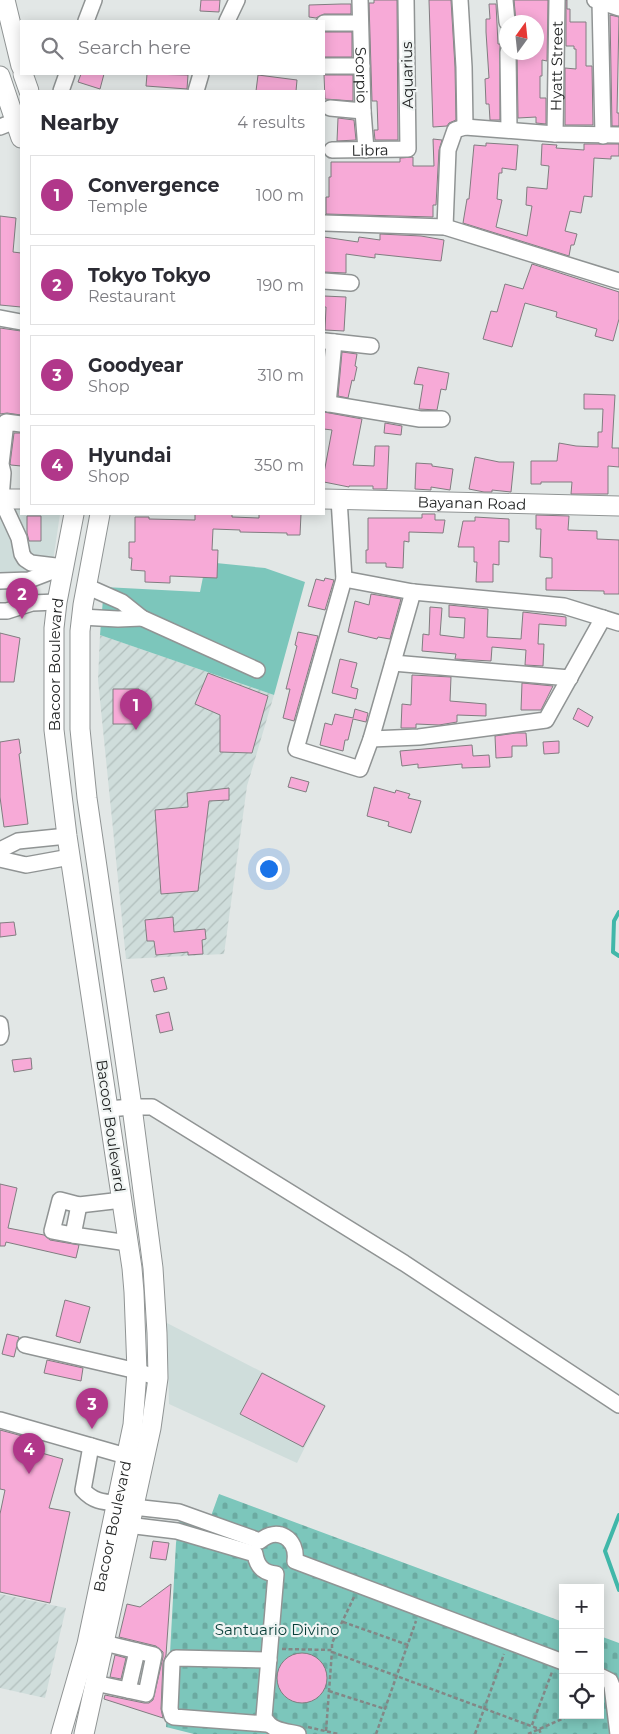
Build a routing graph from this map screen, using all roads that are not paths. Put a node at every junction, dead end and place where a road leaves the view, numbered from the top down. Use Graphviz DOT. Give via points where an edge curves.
graph roads {
  1 [pos="5,0"];
  2 [pos="94,0"];
  3 [pos="237,0"];
  4 [pos="360,0"];
  5 [pos="406,0"];
  6 [pos="460,0"];
  7 [pos="506,0"];
  8 [pos="557,0"];
  9 [pos="598,1"];
  10 [pos="619,8"];
  11 [pos="507,15"];
  12 [pos="86,20"];
  13 [pos="227,20"];
  14 [pos="325,22"];
  15 [pos="360,23"];
  16 [pos="508,60"];
  17 [pos="20,62"];
  18 [pos="325,66"];
  19 [pos="362,66"];
  20 [pos="24,75"];
  21 [pos="67,75"];
  22 [pos="197,75"];
  23 [pos="0,76"];
  24 [pos="29,90"];
  25 [pos="61,90"];
  26 [pos="196,90"];
  27 [pos="330,108"];
  28 [pos="363,111"];
  29 [pos="465,127"];
  30 [pos="12,129"];
  31 [pos="509,130"];
  32 [pos="555,134"];
  33 [pos="619,135"];
  34 [pos="603,136"];
  35 [pos="408,149"];
  36 [pos="332,150"];
  37 [pos="366,150"];
  38 [pos="325,223"];
  39 [pos="445,227"];
  40 [pos="325,281"];
  41 [pos="619,281"];
  42 [pos="351,283"];
  43 [pos="0,318"];
  44 [pos="20,322"];
  45 [pos="329,342"];
  46 [pos="370,346"];
  47 [pos="326,403"];
  48 [pos="442,419"];
  49 [pos="20,424"];
  50 [pos="0,499"];
  51 [pos="20,499"];
  52 [pos="332,499"];
  53 [pos="619,506"];
  54 [pos="74,515"];
  55 [pos="100,515"];
  56 [pos="64,567"];
  57 [pos="344,579"];
  58 [pos="0,581"];
  59 [pos="86,586"];
  60 [pos="413,592"];
  61 [pos="57,602"];
  62 [pos="0,612"];
  63 [pos="81,617"];
  64 [pos="142,618"];
  65 [pos="603,618"];
  66 [pos="619,623"];
  67 [pos="393,663"];
  68 [pos="257,670"];
  69 [pos="570,678"];
  70 [pos="371,738"];
  71 [pos="67,836"];
  72 [pos="0,850"];
  73 [pos="70,857"];
  74 [pos="0,859"];
  75 [pos="0,1024"];
  76 [pos="0,1036"];
  77 [pos="132,1107"];
  78 [pos="108,1109"];
  79 [pos="122,1200"];
  80 [pos="79,1205"];
  81 [pos="72,1235"];
  82 [pos="128,1243"];
  83 [pos="26,1345"];
  84 [pos="137,1371"];
  85 [pos="158,1378"];
  86 [pos="619,1405"];
  87 [pos="0,1420"];
  88 [pos="91,1446"];
  89 [pos="126,1456"];
  90 [pos="135,1507"];
  91 [pos="118,1514"];
  92 [pos="192,1517"];
  93 [pos="188,1534"];
  94 [pos="104,1643"];
  95 [pos="273,1654"];
  96 [pos="558,1664"];
  97 [pos="604,1678"];
  98 [pos="95,1683"];
  99 [pos="267,1724"];
  100 [pos="303,1731"];
  101 [pos="61,1734"];
  102 [pos="84,1734"];
  103 [pos="618,1734"];
  1 -- 17 [label="main road"];
  2 -- 12 [label="street"];
  3 -- 13 [label="street"];
  4 -- 15 [label="street, Scorpio"];
  5 -- 35 [label="street, Aquarius"];
  6 -- 29 [label="street"];
  7 -- 11 [label="street"];
  8 -- 32 [label="street, Hyatt Street"];
  9 -- 10 [label="street"];
  9 -- 34 [label="street"];
  14 -- 15 [label="street"];
  15 -- 19 [label="street, Scorpio"];
  16 -- 31 [label="street"];
  18 -- 19 [label="street"];
  19 -- 28 [label="street, Scorpio"];
  20 -- 24 [label="main road"];
  21 -- 25 [label="street"];
  22 -- 26 [label="street"];
  23 -- 30 [label="main road"];
  27 -- 28 [label="street"];
  28 -- 37 [label="street, Scorpio"];
  29 -- 31 [label="street"];
  29 -- 39 [label="street" via="455,130 448,150"];
  31 -- 32 [label="street"];
  32 -- 34 [label="street"];
  33 -- 34 [label="street"];
  35 -- 37 [label="street, Libra"];
  36 -- 37 [label="street, Libra"];
  38 -- 39 [label="street"];
  39 -- 41 [label="street"];
  40 -- 42 [label="street"];
  43 -- 44 [label="street"];
  45 -- 46 [label="street"];
  45 -- 47 [label="street"];
  47 -- 48 [label="street"];
  49 -- 50 [label="street" via="6,422"];
  50 -- 51 [label="main road"];
  50 -- 56 [label="street" via="25,558 32,563"];
  52 -- 53 [label="main road, Bayanan Road"];
  52 -- 57 [label="street"];
  54 -- 56 [label="main road, Bacoor Boulevard"];
  55 -- 59 [label="main road, Bacoor Boulevard"];
  56 -- 58 [label="street" via="29,580"];
  56 -- 61 [label="main road, Bacoor Boulevard"];
  57 -- 60 [label="street"];
  57 -- 70 [label="street" via="296,749 360,769"];
  59 -- 63 [label="main road, Bacoor Boulevard"];
  59 -- 64 [label="street" via="122,602"];
  60 -- 65 [label="street" via="564,606"];
  60 -- 67 [label="street"];
  61 -- 62 [label="street" via="32,603"];
  61 -- 71 [label="main road, Bacoor Boulevard" via="54,730"];
  63 -- 64 [label="street"];
  63 -- 77 [label="main road, Bacoor Boulevard" via="82,756"];
  64 -- 68 [label="street"];
  65 -- 66 [label="street"];
  65 -- 69 [label="street"];
  67 -- 69 [label="street"];
  67 -- 70 [label="street"];
  69 -- 70 [label="street" via="546,720 419,737"];
  71 -- 72 [label="street" via="18,841"];
  71 -- 73 [label="main road, Bacoor Boulevard"];
  73 -- 74 [label="street" via="26,865"];
  73 -- 78 [label="main road, Bacoor Boulevard"];
  75 -- 76 [label="street"];
  77 -- 78 [label="street"];
  77 -- 85 [label="main road, Bacoor Boulevard" via="153,1268"];
  77 -- 86 [label="street" via="152,1107 404,1263"];
  78 -- 79 [label="main road, Bacoor Boulevard"];
  79 -- 80 [label="street"];
  79 -- 82 [label="main road, Bacoor Boulevard"];
  80 -- 81 [label="street"];
  80 -- 81 [label="street" via="60,1200 52,1231"];
  81 -- 82 [label="street"];
  82 -- 84 [label="main road, Bacoor Boulevard" via="134,1292"];
  83 -- 84 [label="street"];
  84 -- 85 [label="street"];
  84 -- 89 [label="main road, Bacoor Boulevard" via="133,1425"];
  85 -- 90 [label="main road, Bacoor Boulevard"];
  87 -- 88 [label="street"];
  88 -- 89 [label="street"];
  88 -- 91 [label="street" via="83,1490 90,1498"];
  89 -- 91 [label="main road, Bacoor Boulevard"];
  90 -- 91 [label="main road, Bacoor Boulevard"];
  90 -- 92 [label="street" via="179,1512"];
  91 -- 93 [label="street"];
  91 -- 94 [label="main road, Bacoor Boulevard"];
  91 -- 101 [label="main road, Bacoor Boulevard" via="87,1644"];
  92 -- 93 [label="street"];
  92 -- 96 [label="street" via="260,1541 270,1535 282,1536 295,1548 295,1560"];
  93 -- 95 [label="street" via="255,1554 264,1571 276,1574"];
  94 -- 98 [label="main road, Bacoor Boulevard"];
  94 -- 98 [label="street" via="154,1655 146,1694"];
  95 -- 99 [label="street" via="264,1717"];
  95 -- 99 [label="street" via="176,1658 172,1663 172,1716"];
  97 -- 103 [label="street" via="612,1686"];
  98 -- 102 [label="main road, Bacoor Boulevard"];
  99 -- 100 [label="street" via="273,1728"];
}
